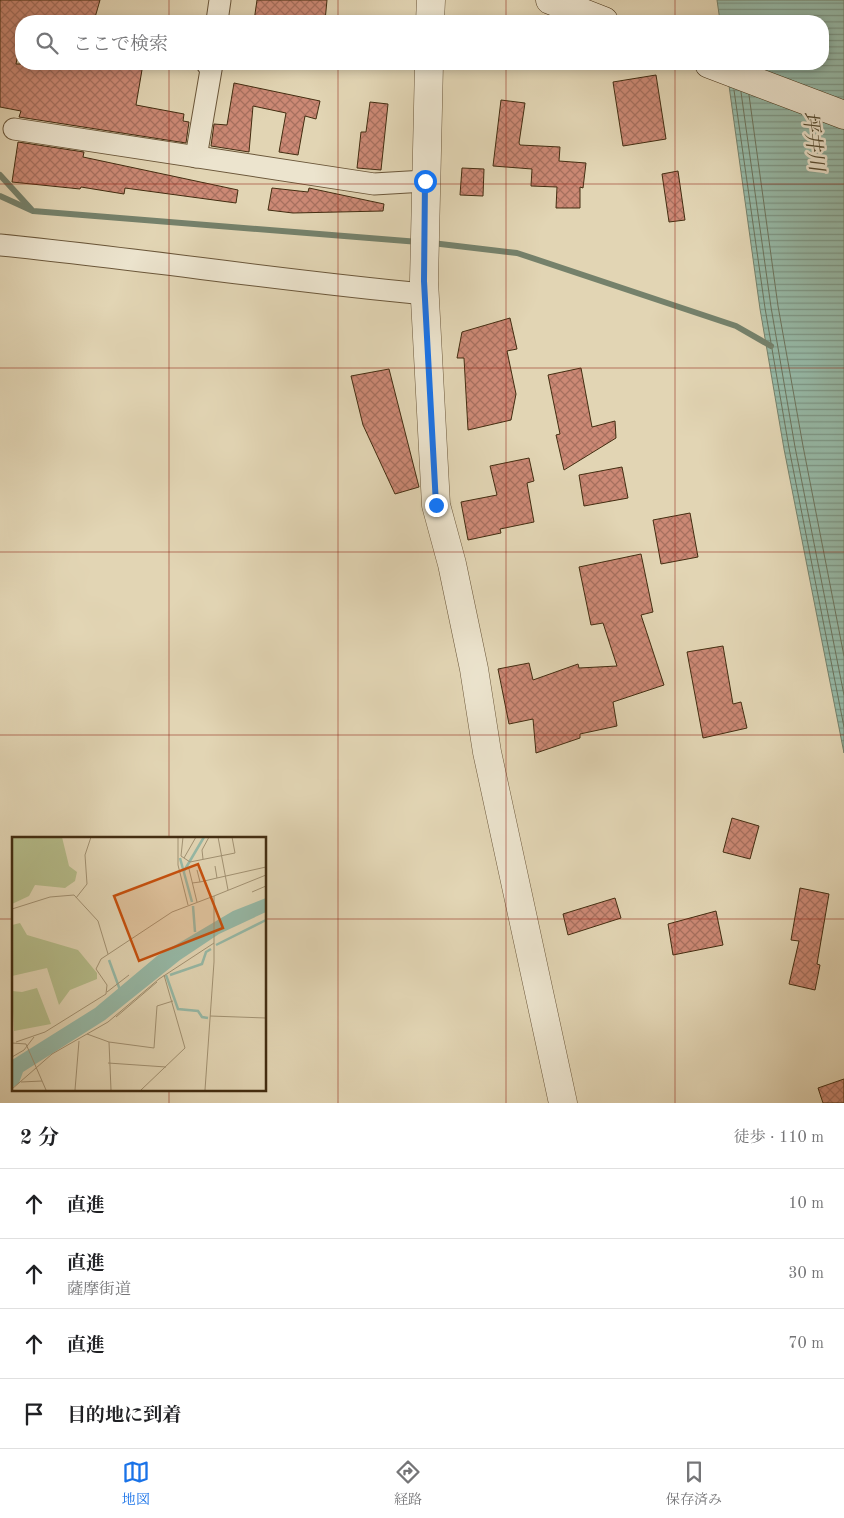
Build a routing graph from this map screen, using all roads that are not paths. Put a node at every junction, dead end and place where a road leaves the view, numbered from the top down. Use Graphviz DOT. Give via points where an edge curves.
graph roads {
  1 [pos="220,0"];
  2 [pos="431,0"];
  3 [pos="550,0"];
  4 [pos="218,15"];
  5 [pos="430,15"];
  6 [pos="589,15"];
  7 [pos="209,70"];
  8 [pos="429,70"];
  9 [pos="725,70"];
  10 [pos="844,115"];
  11 [pos="14,129"];
  12 [pos="196,157"];
  13 [pos="424,201"];
  14 [pos="0,245"];
  15 [pos="424,288"];
  16 [pos="563,1103"];
  1 -- 4 [label="street"];
  2 -- 5 [label="street"];
  3 -- 6 [label="street"];
  7 -- 12 [label="street"];
  8 -- 13 [label="street"];
  9 -- 10 [label="street"];
  11 -- 12 [label="street"];
  12 -- 13 [label="street" via="374,184"];
  13 -- 15 [label="street"];
  14 -- 15 [label="street"];
  15 -- 16 [label="street" via="436,505 452,564 487,752"];
}
